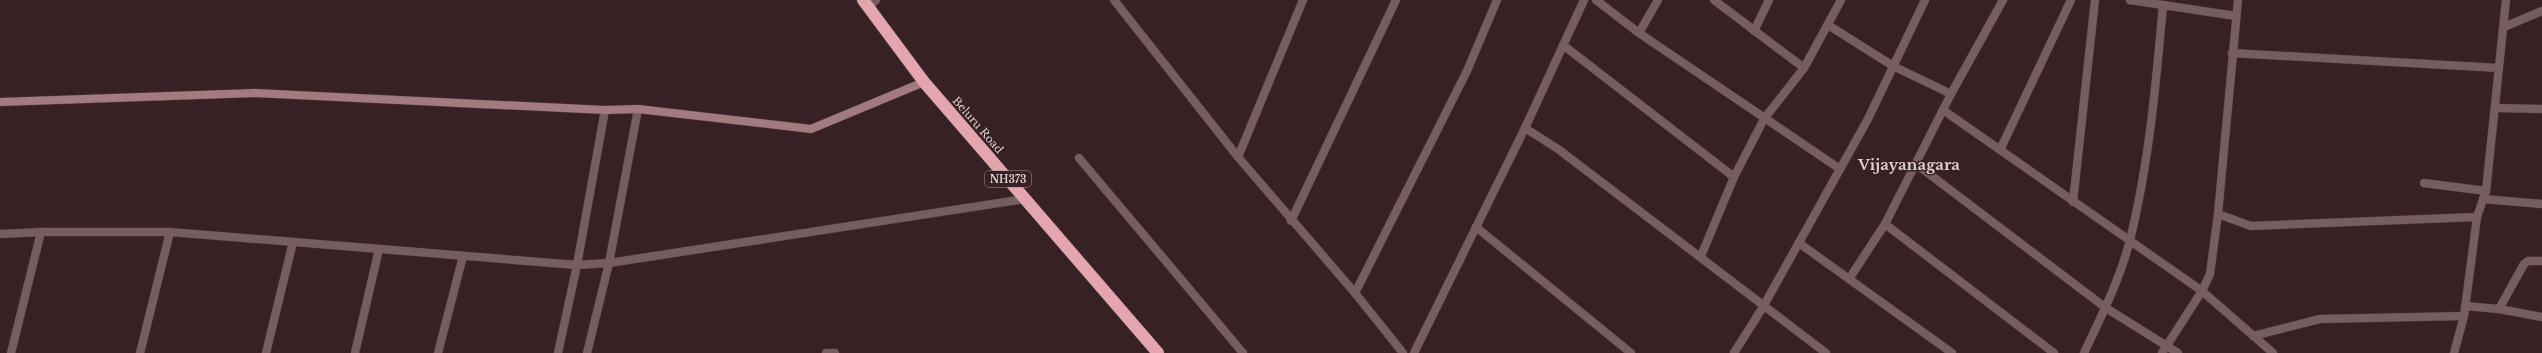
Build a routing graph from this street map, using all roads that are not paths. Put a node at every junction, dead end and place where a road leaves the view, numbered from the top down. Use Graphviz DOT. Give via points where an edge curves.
graph roads {
  1 [pos="1303,0"];
  2 [pos="1396,0"];
  3 [pos="1497,0"];
  4 [pos="1584,0"];
  5 [pos="1596,0"];
  6 [pos="1658,0"];
  7 [pos="1714,0"];
  8 [pos="1769,0"];
  9 [pos="1841,0"];
  10 [pos="1925,0"];
  11 [pos="2003,0"];
  12 [pos="2071,0"];
  13 [pos="2095,0"];
  14 [pos="2130,0"];
  15 [pos="2238,0"];
  16 [pos="2506,0"];
  17 [pos="1116,1"];
  18 [pos="869,2"];
  19 [pos="2163,5"];
  20 [pos="2542,11"];
  21 [pos="2236,16"];
  22 [pos="1828,25"];
  23 [pos="2504,27"];
  24 [pos="1754,31"];
  25 [pos="1639,33"];
  26 [pos="1564,45"];
  27 [pos="2232,53"];
  28 [pos="1893,66"];
  29 [pos="1804,68"];
  30 [pos="2499,68"];
  31 [pos="924,82"];
  32 [pos="1951,94"];
  33 [pos="0,102"];
  34 [pos="2496,108"];
  35 [pos="2542,109"];
  36 [pos="605,110"];
  37 [pos="638,110"];
  38 [pos="1943,110"];
  39 [pos="1764,119"];
  40 [pos="1525,128"];
  41 [pos="2000,150"];
  42 [pos="1238,157"];
  43 [pos="1079,158"];
  44 [pos="1916,164"];
  45 [pos="1840,169"];
  46 [pos="1734,177"];
  47 [pos="2424,183"];
  48 [pos="2485,195"];
  49 [pos="1025,199"];
  50 [pos="2073,202"];
  51 [pos="2542,204"];
  52 [pos="2218,214"];
  53 [pos="2477,217"];
  54 [pos="1292,221"];
  55 [pos="1885,224"];
  56 [pos="1476,227"];
  57 [pos="41,232"];
  58 [pos="170,232"];
  59 [pos="0,234"];
  60 [pos="2130,241"];
  61 [pos="293,242"];
  62 [pos="1799,243"];
  63 [pos="379,249"];
  64 [pos="463,256"];
  65 [pos="1702,256"];
  66 [pos="2542,261"];
  67 [pos="609,263"];
  68 [pos="577,265"];
  69 [pos="1849,279"];
  70 [pos="2202,291"];
  71 [pos="1355,293"];
  72 [pos="2465,306"];
  73 [pos="1763,307"];
  74 [pos="2106,308"];
  75 [pos="2499,309"];
  76 [pos="2464,316"];
  77 [pos="2542,317"];
  78 [pos="2253,336"];
  79 [pos="2166,344"];
  80 [pos="11,353"];
  81 [pos="140,353"];
  82 [pos="266,353"];
  83 [pos="354,353"];
  84 [pos="438,353"];
  85 [pos="558,353"];
  86 [pos="587,353"];
  87 [pos="826,353"];
  88 [pos="835,353"];
  89 [pos="1158,353"];
  90 [pos="1243,353"];
  91 [pos="1403,353"];
  92 [pos="1414,353"];
  93 [pos="1631,353"];
  94 [pos="1734,353"];
  95 [pos="1826,353"];
  96 [pos="1952,353"];
  97 [pos="2054,353"];
  98 [pos="2084,353"];
  99 [pos="2162,353"];
  100 [pos="2178,353"];
  101 [pos="2273,353"];
  102 [pos="2454,353"];
  1 -- 42 [label="street"];
  2 -- 54 [label="street"];
  3 -- 71 [label="street" via="1467,71"];
  4 -- 26 [label="street"];
  5 -- 25 [label="street"];
  6 -- 25 [label="street"];
  7 -- 24 [label="street"];
  8 -- 24 [label="street"];
  9 -- 22 [label="street"];
  10 -- 28 [label="street"];
  11 -- 32 [label="street"];
  12 -- 41 [label="street"];
  13 -- 50 [label="street"];
  14 -- 19 [label="street"];
  15 -- 21 [label="street"];
  16 -- 23 [label="street"];
  17 -- 42 [label="street"];
  18 -- 31 [label="highway, Beluru Road / NH373"];
  19 -- 21 [label="street"];
  19 -- 60 [label="street" via="2155,94"];
  20 -- 23 [label="street"];
  21 -- 27 [label="street"];
  22 -- 28 [label="street"];
  22 -- 29 [label="street"];
  23 -- 30 [label="street"];
  24 -- 29 [label="street"];
  25 -- 39 [label="street"];
  26 -- 40 [label="street"];
  26 -- 46 [label="street"];
  27 -- 30 [label="street"];
  27 -- 52 [label="street"];
  28 -- 32 [label="street"];
  28 -- 45 [label="street"];
  29 -- 39 [label="street"];
  30 -- 34 [label="street"];
  31 -- 37 [label="street" via="811,128"];
  31 -- 49 [label="highway, Beluru Road / NH373"];
  32 -- 38 [label="street"];
  33 -- 36 [label="street" via="255,93"];
  34 -- 35 [label="street"];
  34 -- 48 [label="street"];
  36 -- 37 [label="street"];
  36 -- 68 [label="street"];
  37 -- 67 [label="street"];
  38 -- 41 [label="street"];
  38 -- 44 [label="street"];
  39 -- 45 [label="street"];
  39 -- 46 [label="street"];
  40 -- 56 [label="street"];
  40 -- 65 [label="street" via="1558,149"];
  41 -- 50 [label="street"];
  42 -- 54 [label="street"];
  43 -- 90 [label="street"];
  44 -- 55 [label="street"];
  44 -- 74 [label="street"];
  45 -- 62 [label="street"];
  46 -- 65 [label="street"];
  47 -- 48 [label="street"];
  48 -- 51 [label="street"];
  48 -- 53 [label="street"];
  49 -- 67 [label="street"];
  49 -- 89 [label="highway, Beluru Road / NH373"];
  50 -- 60 [label="street"];
  52 -- 53 [label="street" via="2251,226"];
  52 -- 70 [label="street" via="2210,274"];
  53 -- 72 [label="street"];
  54 -- 71 [label="street"];
  55 -- 69 [label="street"];
  55 -- 97 [label="street"];
  56 -- 92 [label="street"];
  56 -- 93 [label="street"];
  57 -- 58 [label="street"];
  57 -- 59 [label="street"];
  57 -- 80 [label="street"];
  58 -- 61 [label="street"];
  58 -- 81 [label="street"];
  60 -- 70 [label="street"];
  60 -- 74 [label="street"];
  61 -- 63 [label="street"];
  61 -- 82 [label="street"];
  62 -- 69 [label="street"];
  62 -- 73 [label="street"];
  63 -- 64 [label="street"];
  63 -- 83 [label="street"];
  64 -- 68 [label="street"];
  64 -- 84 [label="street"];
  65 -- 73 [label="street"];
  66 -- 75 [label="street" via="2528,261 2524,264"];
  67 -- 68 [label="street"];
  67 -- 86 [label="street"];
  68 -- 85 [label="street"];
  69 -- 96 [label="street"];
  70 -- 78 [label="street"];
  70 -- 79 [label="street"];
  71 -- 91 [label="street"];
  72 -- 75 [label="street"];
  72 -- 76 [label="street"];
  73 -- 94 [label="street"];
  73 -- 95 [label="street"];
  74 -- 79 [label="street"];
  74 -- 98 [label="street"];
  75 -- 77 [label="street"];
  76 -- 78 [label="street" via="2320,319"];
  76 -- 102 [label="street"];
  78 -- 101 [label="street"];
  79 -- 99 [label="street"];
  79 -- 100 [label="street"];
  87 -- 88 [label="street"];
}
